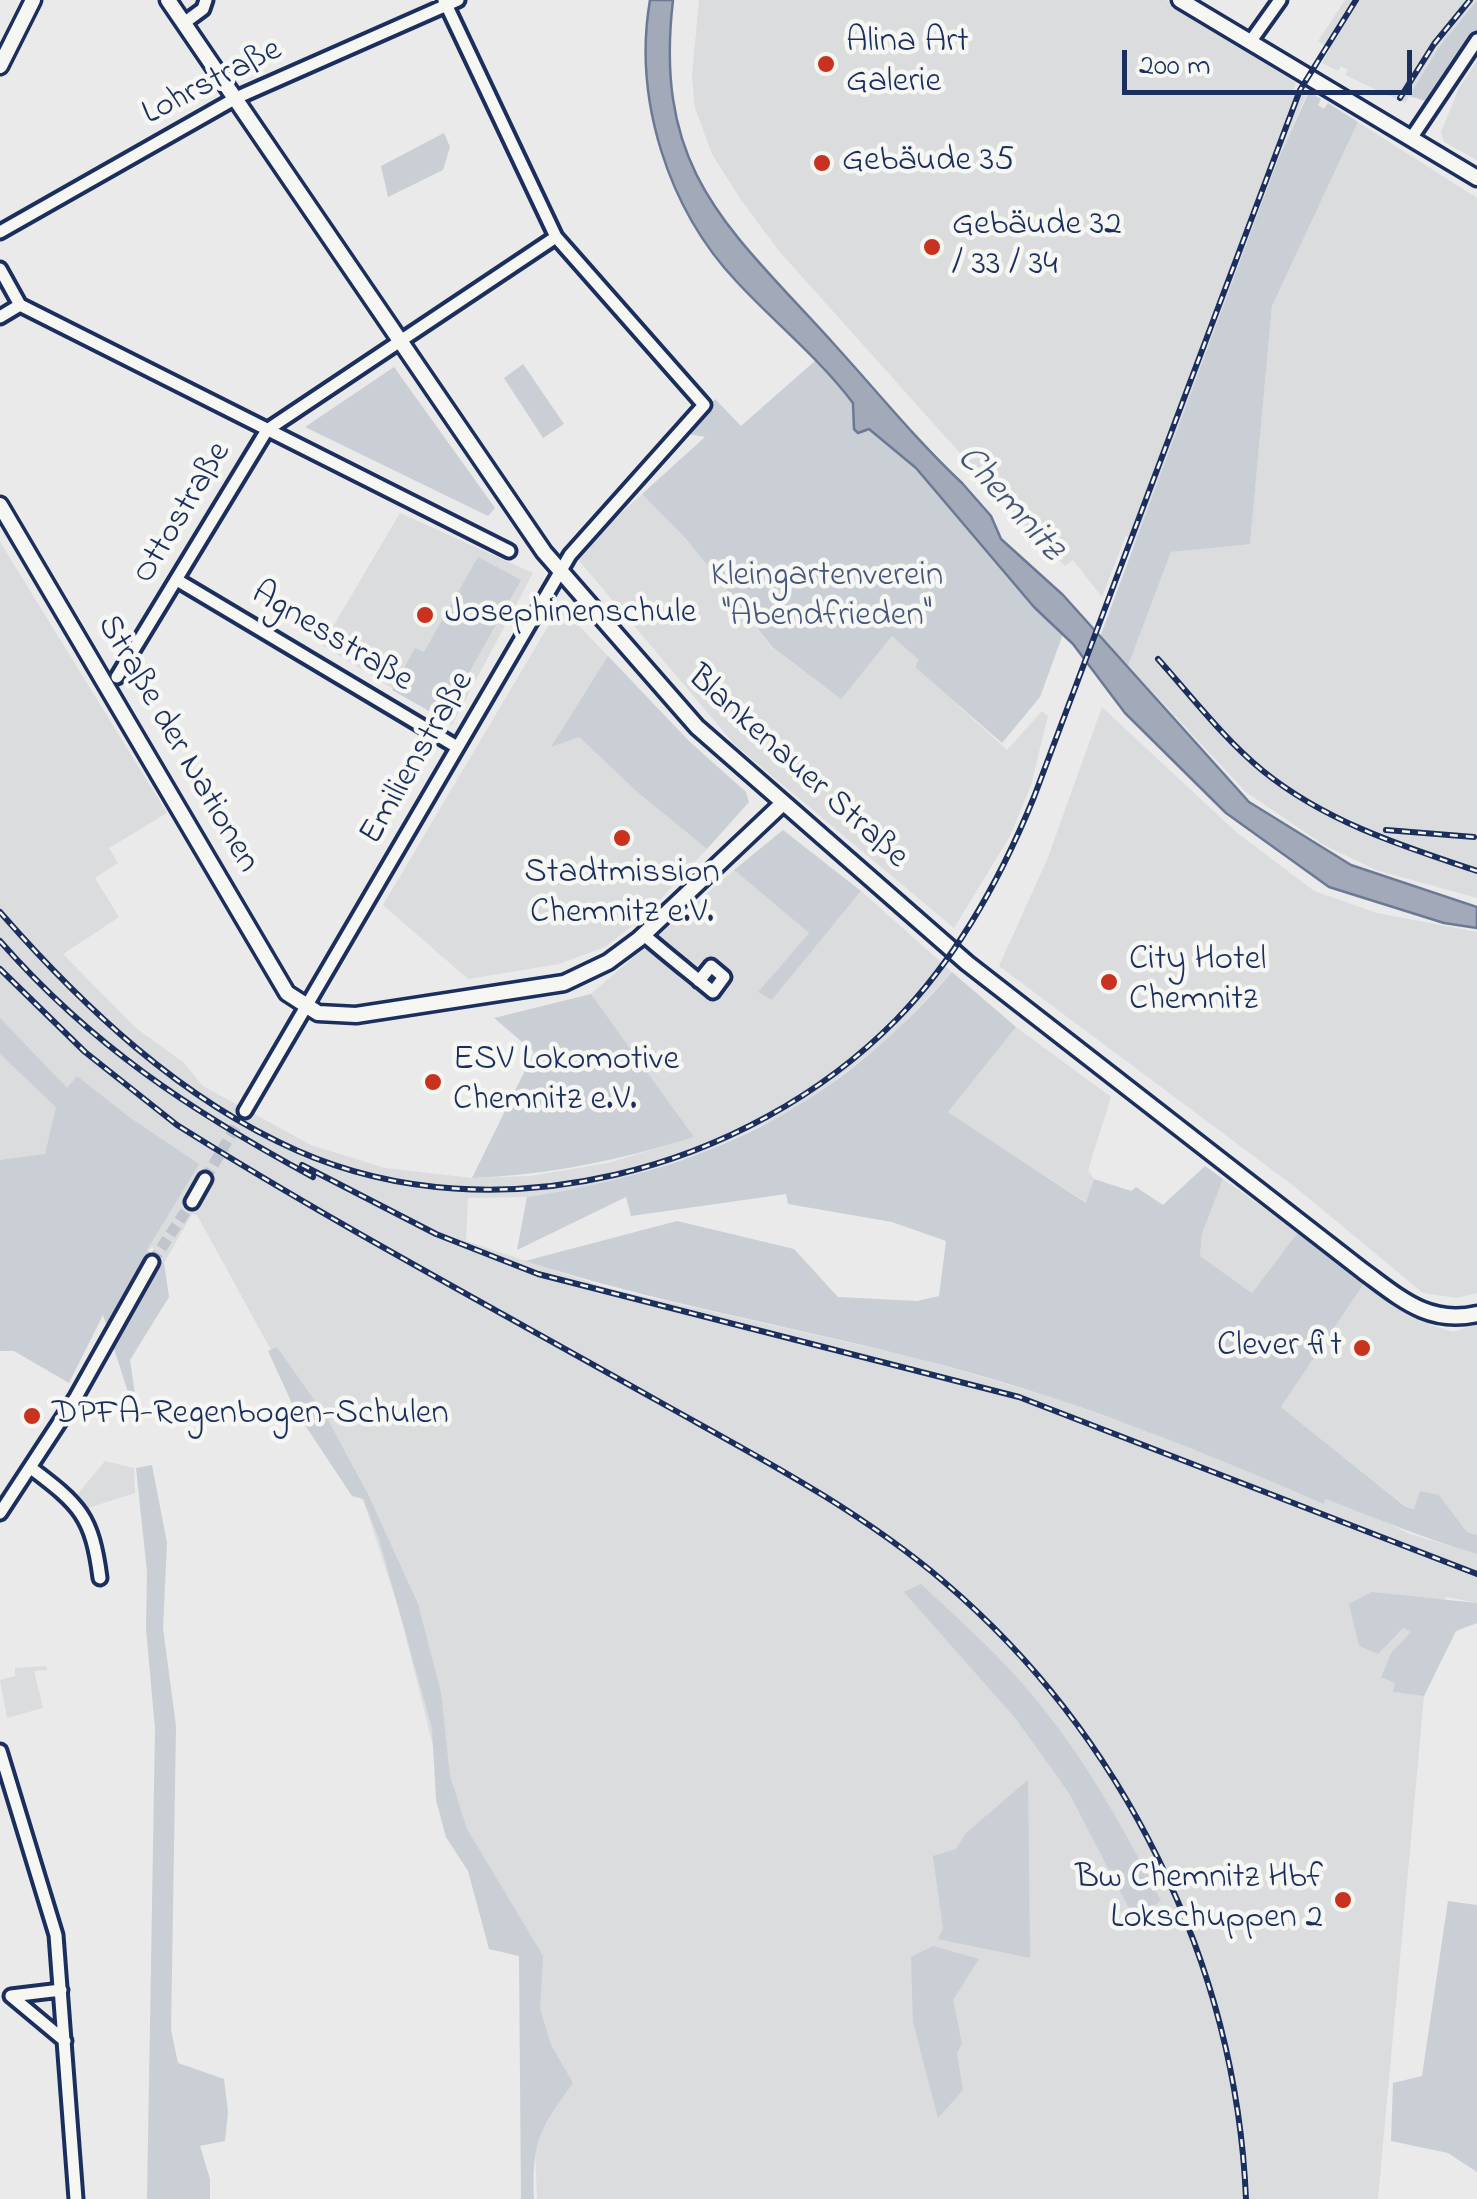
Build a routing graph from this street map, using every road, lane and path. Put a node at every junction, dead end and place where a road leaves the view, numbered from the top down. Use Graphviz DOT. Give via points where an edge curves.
graph roads {
  1 [pos="33,0"];
  2 [pos="168,0"];
  3 [pos="206,0"];
  4 [pos="1180,0"];
  5 [pos="1280,0"];
  6 [pos="450,2"];
  7 [pos="184,23"];
  8 [pos="1477,40"];
  9 [pos="1250,42"];
  10 [pos="0,66"];
  11 [pos="236,98"];
  12 [pos="1412,138"];
  13 [pos="1477,178"];
  14 [pos="0,232"];
  15 [pos="556,237"];
  16 [pos="0,270"];
  17 [pos="20,305"];
  18 [pos="0,317"];
  19 [pos="400,340"];
  20 [pos="267,430"];
  21 [pos="0,506"];
  22 [pos="509,552"];
  23 [pos="560,573"];
  24 [pos="177,580"];
  25 [pos="118,677"];
  26 [pos="457,747"];
  27 [pos="782,804"];
  28 [pos="644,935"];
  29 [pos="699,981"];
  30 [pos="306,1008"];
  31 [pos="245,1111"];
  32 [pos="205,1179"];
  33 [pos="192,1202"];
  34 [pos="152,1262"];
  35 [pos="1477,1314"];
  36 [pos="32,1468"];
  37 [pos="0,1512"];
  38 [pos="100,1578"];
  39 [pos="0,1751"];
  40 [pos="4,1778"];
  41 [pos="61,1990"];
  42 [pos="6,1994"];
  43 [pos="65,2042"];
  44 [pos="76,2199"];
  1 -- 10 [label="main road"];
  2 -- 7 [label="main road, Blankenauer Straße"];
  3 -- 7 [label="street"];
  4 -- 9 [label="main road"];
  5 -- 9 [label="street"];
  6 -- 11 [label="street, Lohrstraße"];
  6 -- 15 [label="street"];
  7 -- 11 [label="main road, Blankenauer Straße"];
  8 -- 12 [label="street"];
  9 -- 12 [label="main road"];
  11 -- 14 [label="street, Lohrstraße"];
  11 -- 19 [label="main road, Blankenauer Straße"];
  12 -- 13 [label="main road"];
  15 -- 19 [label="street"];
  15 -- 23 [label="street, Emilienstraße" via="704,405"];
  16 -- 17 [label="street"];
  17 -- 18 [label="street"];
  17 -- 20 [label="street"];
  19 -- 20 [label="street"];
  19 -- 23 [label="main road, Blankenauer Straße"];
  20 -- 22 [label="street"];
  20 -- 24 [label="street, Ottostraße"];
  21 -- 30 [label="main road, Straße der Nationen" via="287,994"];
  23 -- 26 [label="street, Emilienstraße"];
  23 -- 27 [label="main road, Blankenauer Straße" via="706,736"];
  24 -- 25 [label="street, Ottostraße"];
  24 -- 26 [label="street, Agnesstraße"];
  26 -- 30 [label="street, Emilienstraße"];
  27 -- 28 [label="main road"];
  27 -- 35 [label="main road, Blankenauer Straße" via="1044,1025 1413,1308 1452,1318"];
  28 -- 29 [label="street"];
  28 -- 30 [label="main road" via="564,983 356,1015"];
  30 -- 31 [label="street, Emilienstraße"];
  32 -- 33 [label="street"];
  34 -- 36 [label="street"];
  36 -- 37 [label="street"];
  36 -- 38 [label="street" via="84,1512"];
  39 -- 40 [label="street"];
  40 -- 41 [label="street" via="56,1935"];
  41 -- 42 [label="street"];
  41 -- 43 [label="street"];
  42 -- 43 [label="street"];
  43 -- 44 [label="street"];
}
